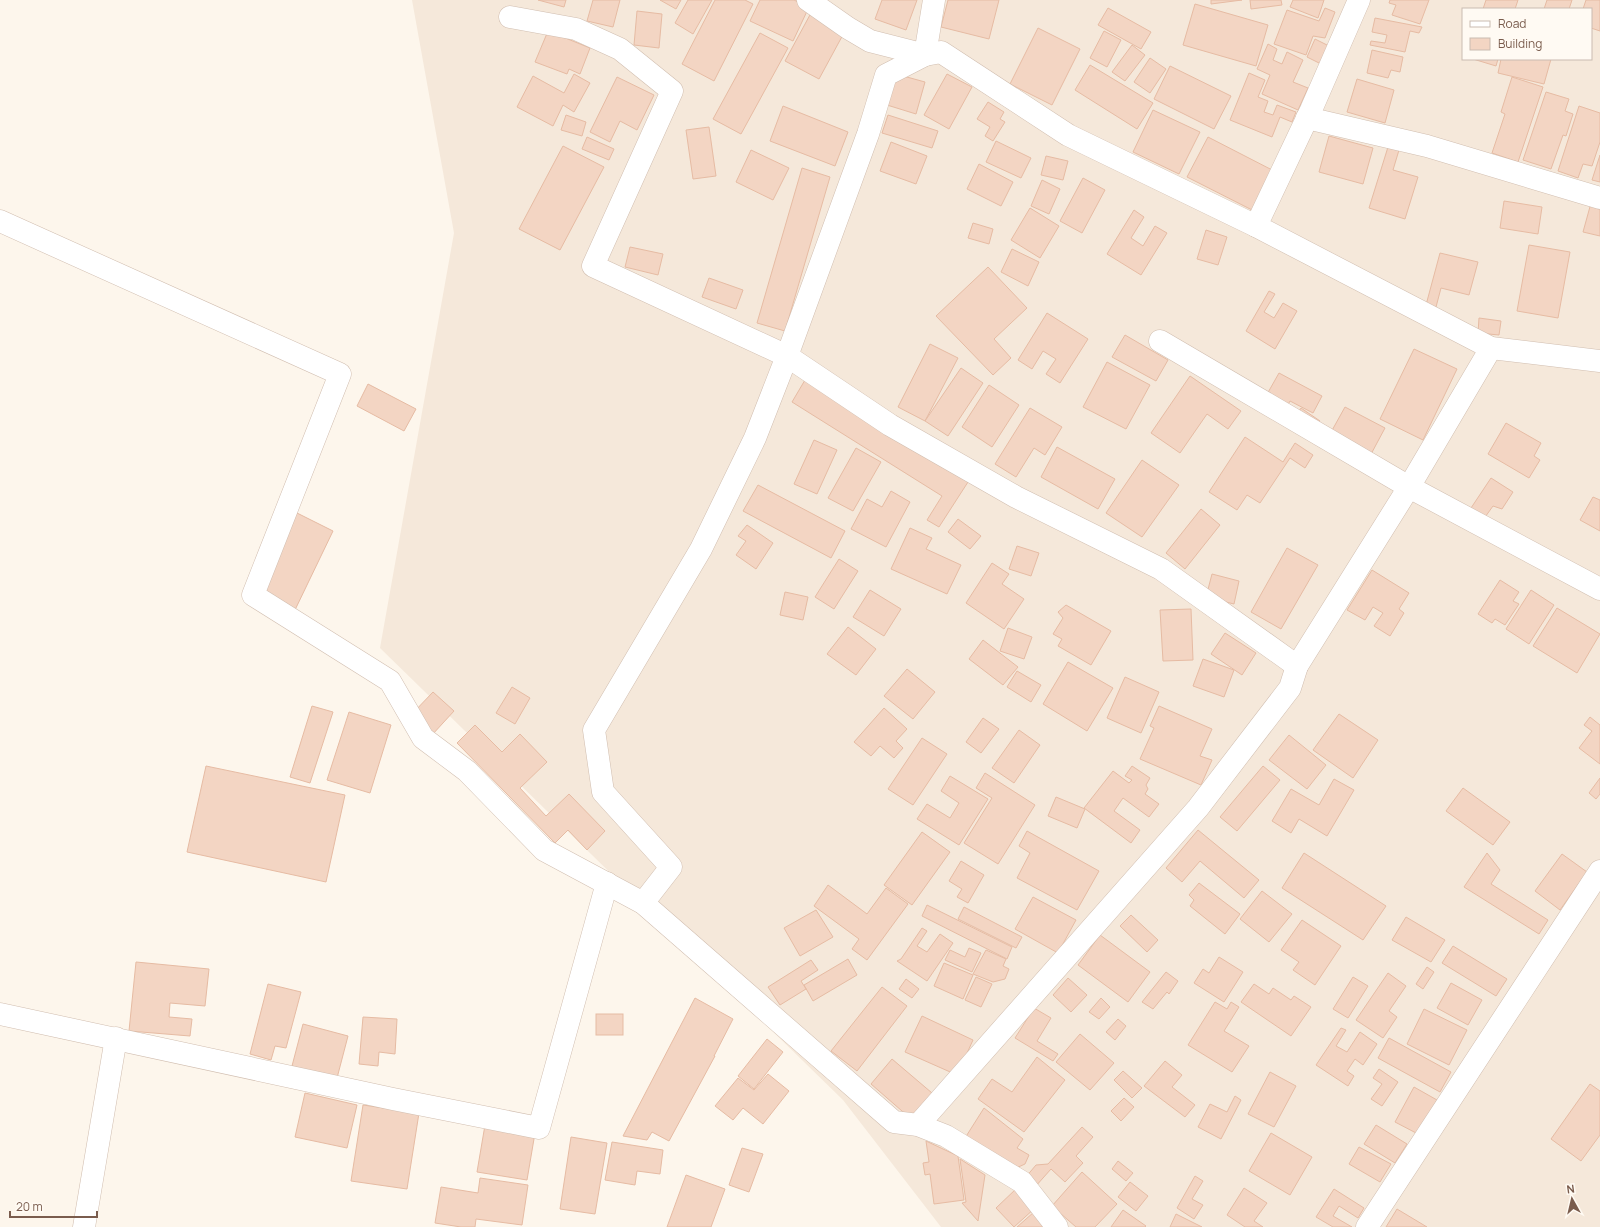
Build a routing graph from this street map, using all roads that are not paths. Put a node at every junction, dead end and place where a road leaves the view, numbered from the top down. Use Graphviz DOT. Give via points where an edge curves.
graph roads {
  1 [pos="808,0"];
  2 [pos="934,0"];
  3 [pos="1359,0"];
  4 [pos="510,17"];
  5 [pos="925,55"];
  6 [pos="1307,118"];
  7 [pos="1600,198"];
  8 [pos="0,221"];
  9 [pos="1256,226"];
  10 [pos="1160,341"];
  11 [pos="1491,348"];
  12 [pos="787,356"];
  13 [pos="1600,361"];
  14 [pos="1409,487"];
  15 [pos="1600,589"];
  16 [pos="1298,666"];
  17 [pos="1600,871"];
  18 [pos="607,883"];
  19 [pos="643,903"];
  20 [pos="0,1014"];
  21 [pos="116,1038"];
  22 [pos="918,1125"];
  23 [pos="84,1227"];
  24 [pos="1057,1227"];
  25 [pos="1366,1227"];
  1 -- 5 [label="street" via="870,41"];
  2 -- 5 [label="street"];
  3 -- 6 [label="street"];
  4 -- 12 [label="street" via="576,28 620,49 672,91 593,266"];
  5 -- 9 [label="street" via="941,52 1068,135"];
  5 -- 12 [label="street" via="886,75 868,134"];
  6 -- 7 [label="street" via="1427,146"];
  6 -- 9 [label="street"];
  8 -- 18 [label="street" via="340,374 253,595 390,681 423,738 467,772 544,850"];
  9 -- 11 [label="street"];
  10 -- 14 [label="street"];
  11 -- 13 [label="street"];
  11 -- 14 [label="street"];
  12 -- 16 [label="street" via="890,424 1016,497 1161,569"];
  12 -- 19 [label="street" via="755,438 702,549 594,730 603,792 670,867"];
  14 -- 15 [label="street"];
  14 -- 16 [label="street"];
  16 -- 22 [label="street" via="1290,688 1198,808"];
  17 -- 25 [label="street"];
  18 -- 19 [label="street"];
  18 -- 21 [label="street" via="538,1128"];
  19 -- 22 [label="street" via="894,1122"];
  20 -- 21 [label="street"];
  21 -- 23 [label="street"];
  22 -- 24 [label="street" via="946,1136 1022,1182"];
}
